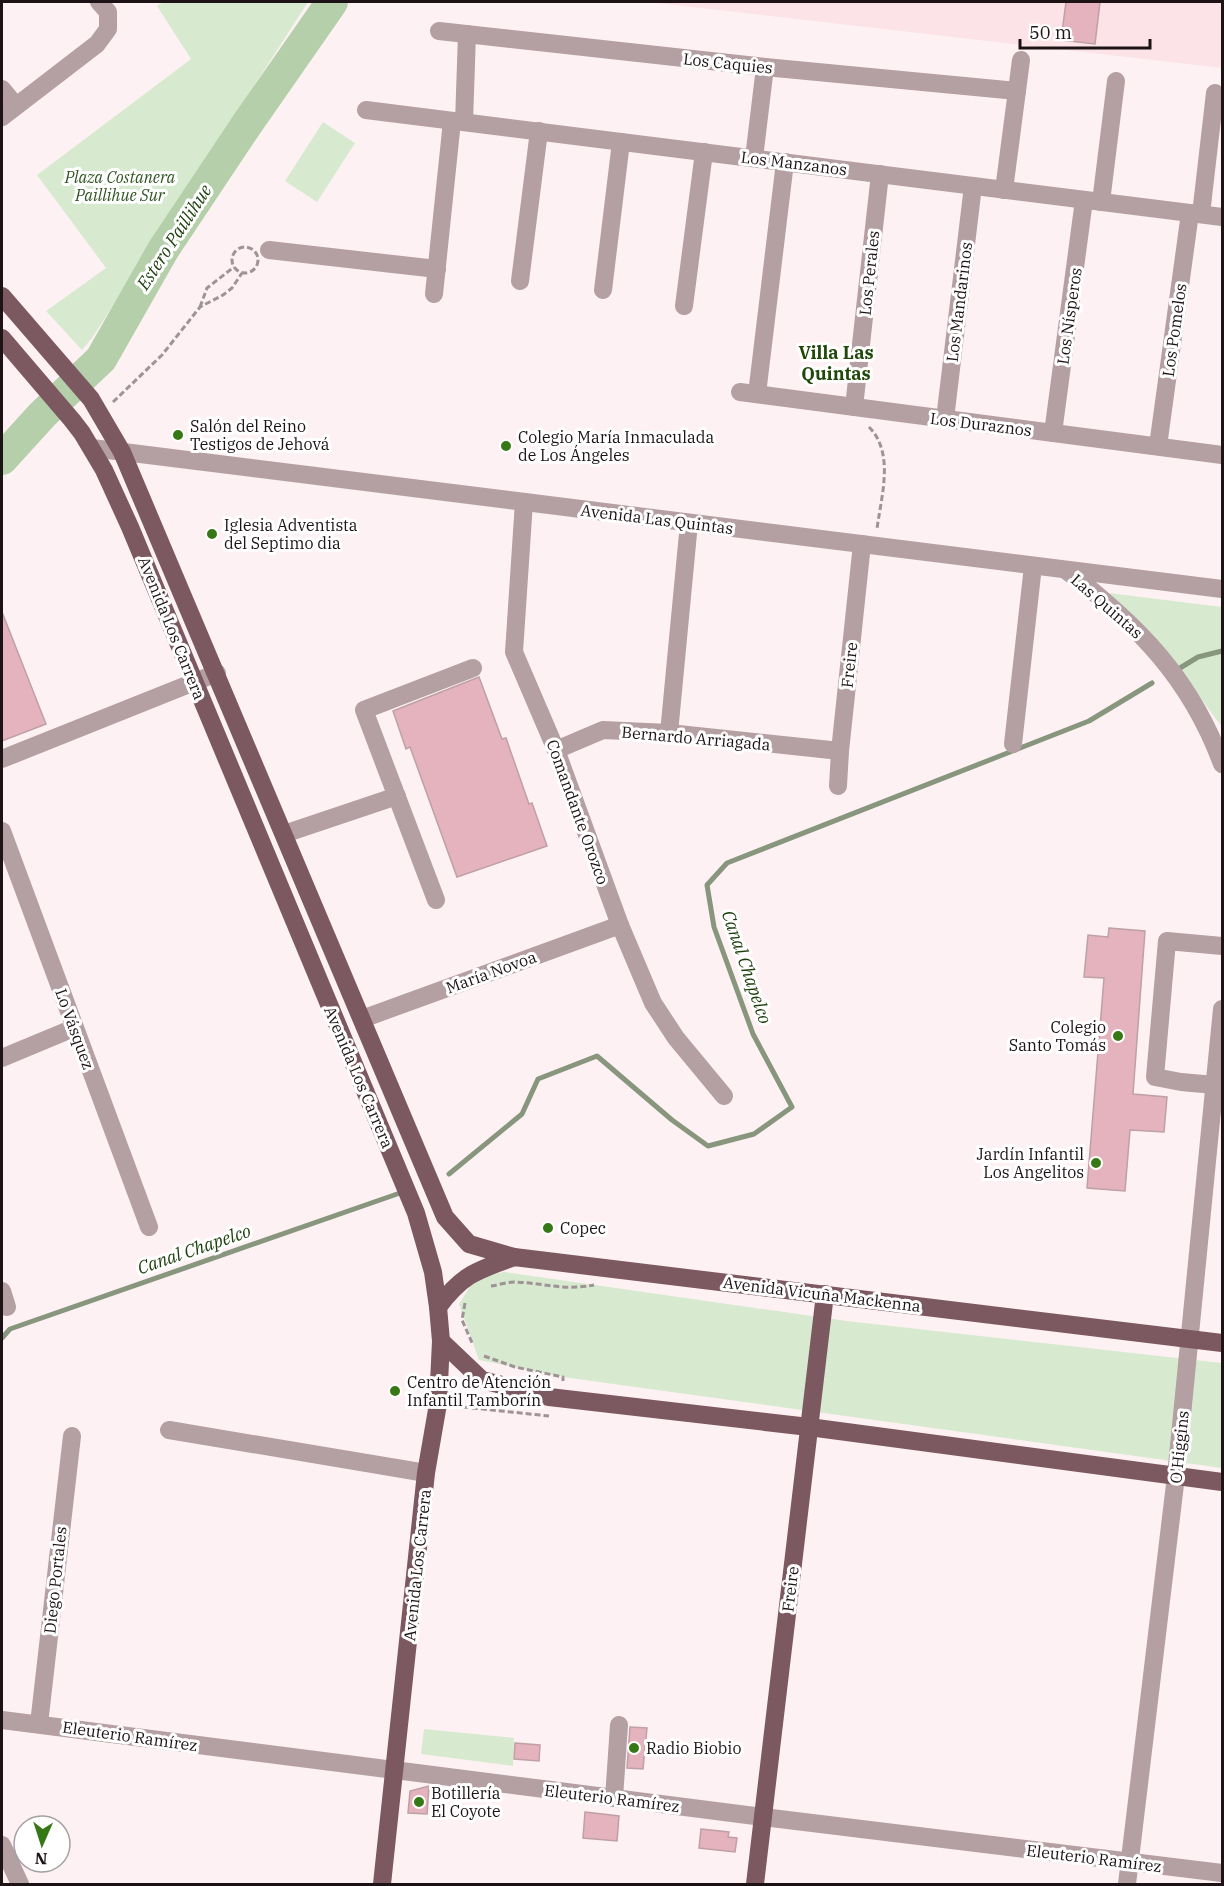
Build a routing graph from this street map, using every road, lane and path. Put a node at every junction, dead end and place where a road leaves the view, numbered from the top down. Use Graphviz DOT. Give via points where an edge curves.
graph roads {
  1 [pos="104,7"];
  2 [pos="439,31"];
  3 [pos="467,34"];
  4 [pos="1021,60"];
  5 [pos="765,67"];
  6 [pos="1116,81"];
  7 [pos="2,89"];
  8 [pos="1017,91"];
  9 [pos="1215,93"];
  10 [pos="16,106"];
  11 [pos="366,110"];
  12 [pos="2,117"];
  13 [pos="458,122"];
  14 [pos="539,131"];
  15 [pos="621,142"];
  16 [pos="704,152"];
  17 [pos="754,158"];
  18 [pos="785,162"];
  19 [pos="880,174"];
  20 [pos="973,186"];
  21 [pos="1004,190"];
  22 [pos="1093,201"];
  23 [pos="1195,213"];
  24 [pos="1222,217"];
  25 [pos="269,250"];
  26 [pos="234,267"];
  27 [pos="437,268"];
  28 [pos="242,273"];
  29 [pos="520,281"];
  30 [pos="603,290"];
  31 [pos="434,294"];
  32 [pos="2,296"];
  33 [pos="684,306"];
  34 [pos="200,307"];
  35 [pos="2,338"];
  36 [pos="96,407"];
  37 [pos="854,407"];
  38 [pos="945,419"];
  39 [pos="1053,433"];
  40 [pos="1158,446"];
  41 [pos="92,448"];
  42 [pos="122,452"];
  43 [pos="1222,455"];
  44 [pos="524,502"];
  45 [pos="689,523"];
  46 [pos="869,545"];
  47 [pos="1033,566"];
  48 [pos="1066,570"];
  49 [pos="1222,590"];
  50 [pos="473,668"];
  51 [pos="217,673"];
  52 [pos="194,682"];
  53 [pos="669,733"];
  54 [pos="1012,744"];
  55 [pos="556,750"];
  56 [pos="840,751"];
  57 [pos="2,759"];
  58 [pos="1222,764"];
  59 [pos="838,786"];
  60 [pos="397,796"];
  61 [pos="2,831"];
  62 [pos="284,834"];
  63 [pos="436,900"];
  64 [pos="620,925"];
  65 [pos="1222,946"];
  66 [pos="1222,1009"];
  67 [pos="362,1019"];
  68 [pos="74,1028"];
  69 [pos="2,1058"];
  70 [pos="1220,1059"];
  71 [pos="1215,1085"];
  72 [pos="724,1096"];
  73 [pos="149,1227"];
  74 [pos="514,1257"];
  75 [pos="602,1284"];
  76 [pos="489,1286"];
  77 [pos="825,1294"];
  78 [pos="438,1307"];
  79 [pos="1190,1339"];
  80 [pos="441,1341"];
  81 [pos="1222,1343"];
  82 [pos="810,1427"];
  83 [pos="169,1430"];
  84 [pos="72,1436"];
  85 [pos="426,1473"];
  86 [pos="1176,1476"];
  87 [pos="1222,1482"];
  88 [pos="2,1720"];
  89 [pos="39,1724"];
  90 [pos="619,1725"];
  91 [pos="395,1771"];
  92 [pos="614,1798"];
  93 [pos="763,1817"];
  94 [pos="2,1845"];
  95 [pos="1130,1862"];
  96 [pos="1222,1873"];
  97 [pos="20,1884"];
  98 [pos="382,1884"];
  99 [pos="755,1884"];
  100 [pos="1127,1884"];
  1 -- 10 [label="street" via="108,29 97,44"];
  2 -- 3 [label="street, Los Caquies"];
  3 -- 5 [label="street, Los Caquies"];
  3 -- 13 [label="street"];
  4 -- 8 [label="street"];
  5 -- 8 [label="street, Los Caquies"];
  5 -- 17 [label="street"];
  6 -- 22 [label="street, Los Nísperos"];
  7 -- 10 [label="street"];
  8 -- 21 [label="street"];
  9 -- 23 [label="street, Los Pomelos"];
  10 -- 12 [label="street"];
  11 -- 13 [label="street, Los Manzanos"];
  13 -- 14 [label="street, Los Manzanos"];
  13 -- 27 [label="street"];
  14 -- 15 [label="street, Los Manzanos"];
  14 -- 29 [label="street"];
  15 -- 16 [label="street, Los Manzanos"];
  15 -- 30 [label="street"];
  16 -- 17 [label="street, Los Manzanos"];
  16 -- 33 [label="street"];
  17 -- 18 [label="street, Los Manzanos"];
  18 -- 19 [label="street, Los Manzanos"];
  18 -- 37 [label="street, Los Duraznos" via="749,393"];
  19 -- 20 [label="street, Los Manzanos"];
  19 -- 37 [label="street, Los Perales"];
  20 -- 21 [label="street, Los Manzanos"];
  20 -- 38 [label="street, Los Mandarinos"];
  21 -- 22 [label="street, Los Manzanos"];
  22 -- 23 [label="street, Los Manzanos"];
  22 -- 39 [label="street, Los Nísperos"];
  23 -- 24 [label="street, Los Manzanos"];
  23 -- 40 [label="street, Los Pomelos"];
  25 -- 27 [label="street"];
  26 -- 28 [label="path"];
  26 -- 28 [label="path" via="235,251 253,250 257,255 256,266"];
  26 -- 34 [label="path" via="207,288"];
  27 -- 31 [label="street"];
  28 -- 34 [label="path" via="223,296"];
  32 -- 36 [label="main road, Avenida Los Carrera"];
  34 -- 36 [label="path" via="162,355"];
  35 -- 41 [label="main road, Avenida Los Carrera"];
  36 -- 42 [label="main road, Avenida Los Carrera"];
  37 -- 38 [label="street, Los Duraznos"];
  37 -- 46 [label="path" via="876,434 883,454 884,474"];
  38 -- 39 [label="street, Los Duraznos"];
  39 -- 40 [label="street, Los Duraznos"];
  40 -- 43 [label="street, Los Duraznos"];
  41 -- 42 [label="street, Avenida Las Quintas"];
  41 -- 52 [label="main road, Avenida Los Carrera" via="130,527"];
  42 -- 44 [label="street, Avenida Las Quintas"];
  42 -- 51 [label="main road, Avenida Los Carrera"];
  44 -- 45 [label="street, Avenida Las Quintas"];
  44 -- 55 [label="street, Comandante Orozco" via="514,652"];
  45 -- 46 [label="street, Avenida Las Quintas"];
  45 -- 53 [label="street"];
  46 -- 47 [label="street, Avenida Las Quintas"];
  46 -- 56 [label="street, Freire"];
  47 -- 48 [label="street, Avenida Las Quintas"];
  47 -- 54 [label="street"];
  48 -- 49 [label="street, Avenida Las Quintas"];
  48 -- 58 [label="street, Las Quintas" via="1128,619 1154,648 1199,711"];
  50 -- 60 [label="street" via="364,710"];
  51 -- 52 [label="street"];
  51 -- 62 [label="main road, Avenida Los Carrera"];
  52 -- 57 [label="street"];
  52 -- 78 [label="main road, Avenida Los Carrera" via="416,1213 433,1272"];
  53 -- 55 [label="street, Bernardo Arriagada" via="603,730"];
  53 -- 56 [label="street, Bernardo Arriagada"];
  55 -- 64 [label="street, Comandante Orozco"];
  56 -- 59 [label="street, Freire"];
  60 -- 62 [label="street"];
  60 -- 63 [label="street"];
  61 -- 68 [label="street, Lo Vásquez"];
  62 -- 67 [label="main road, Avenida Los Carrera"];
  64 -- 67 [label="street, María Novoa"];
  64 -- 72 [label="street, Comandante Orozco" via="653,1003"];
  65 -- 71 [label="street" via="1167,941 1155,1077"];
  66 -- 70 [label="street, O'Higgins"];
  67 -- 74 [label="main road, Avenida Los Carrera" via="445,1217 469,1244"];
  68 -- 69 [label="street"];
  68 -- 73 [label="street, Lo Vásquez"];
  70 -- 71 [label="street, O'Higgins"];
  71 -- 79 [label="street, O'Higgins"];
  74 -- 77 [label="main road, Avenida Vicuña Mackenna"];
  74 -- 78 [label="main road, Avenida Vicuña Mackenna" via="472,1273"];
  75 -- 76 [label="path" via="580,1288 513,1282"];
  77 -- 79 [label="main road, Avenida Vicuña Mackenna"];
  77 -- 82 [label="main road, Freire"];
  78 -- 80 [label="main road, Avenida Los Carrera"];
  79 -- 81 [label="main road, Avenida Vicuña Mackenna"];
  79 -- 86 [label="street, O'Higgins"];
  80 -- 82 [label="main road" via="482,1380 549,1397"];
  80 -- 85 [label="main road, Avenida Los Carrera" via="438,1404"];
  82 -- 86 [label="main road"];
  82 -- 93 [label="main road, Freire"];
  83 -- 85 [label="street"];
  84 -- 89 [label="street, Diego Portales"];
  85 -- 91 [label="main road, Avenida Los Carrera"];
  86 -- 87 [label="main road"];
  86 -- 95 [label="street, O'Higgins"];
  88 -- 89 [label="street, Eleuterio Ramírez"];
  89 -- 91 [label="street, Eleuterio Ramírez"];
  90 -- 92 [label="street"];
  91 -- 92 [label="street, Eleuterio Ramírez"];
  91 -- 98 [label="main road, Avenida Los Carrera"];
  92 -- 93 [label="street, Eleuterio Ramírez"];
  93 -- 95 [label="street, Eleuterio Ramírez"];
  93 -- 99 [label="main road, Freire"];
  94 -- 97 [label="street"];
  95 -- 96 [label="street, Eleuterio Ramírez"];
  95 -- 100 [label="street, O'Higgins"];
}
